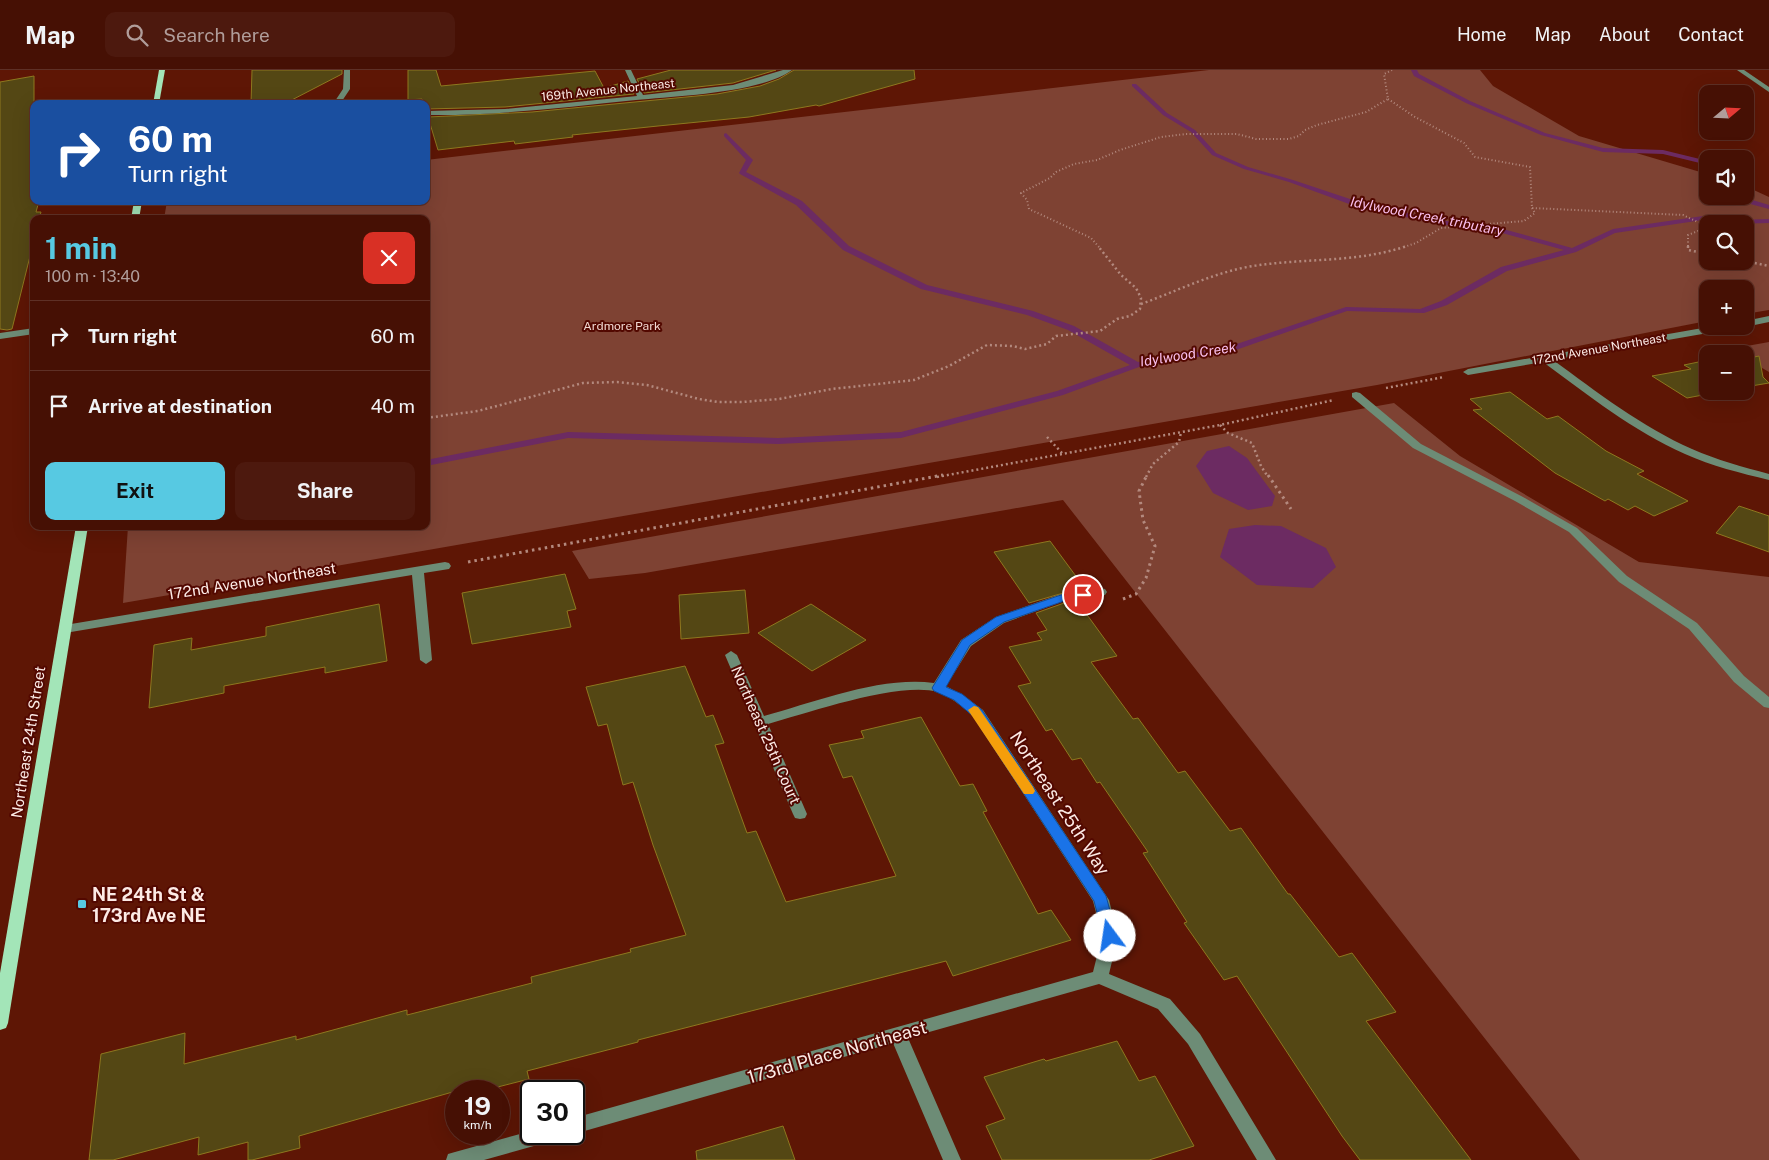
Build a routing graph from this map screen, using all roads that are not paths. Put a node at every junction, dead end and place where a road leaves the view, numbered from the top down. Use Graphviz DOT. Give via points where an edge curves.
graph roads {
  1 [pos="162,70"];
  2 [pos="347,70"];
  3 [pos="628,70"];
  4 [pos="789,70"];
  5 [pos="1740,70"];
  6 [pos="1769,90"];
  7 [pos="641,98"];
  8 [pos="157,100"];
  9 [pos="341,100"];
  10 [pos="430,113"];
  11 [pos="1769,320"];
  12 [pos="1754,322"];
  13 [pos="30,332"];
  14 [pos="1699,332"];
  15 [pos="0,336"];
  16 [pos="1545,359"];
  17 [pos="1468,372"];
  18 [pos="1356,394"];
  19 [pos="1769,477"];
  20 [pos="81,530"];
  21 [pos="445,566"];
  22 [pos="418,571"];
  23 [pos="1101,592"];
  24 [pos="64,628"];
  25 [pos="731,655"];
  26 [pos="426,660"];
  27 [pos="938,688"];
  28 [pos="1769,704"];
  29 [pos="760,722"];
  30 [pos="800,814"];
  31 [pos="1100,978"];
  32 [pos="3,983"];
  33 [pos="0,1023"];
  34 [pos="898,1035"];
  35 [pos="585,1123"];
  36 [pos="520,1142"];
  37 [pos="455,1160"];
  38 [pos="952,1160"];
  39 [pos="1267,1160"];
  1 -- 8 [label="main road"];
  2 -- 9 [label="street" via="348,88"];
  3 -- 7 [label="street"];
  4 -- 7 [label="street, 169th Avenue Northeast" via="750,84"];
  5 -- 6 [label="street"];
  7 -- 10 [label="street, 169th Avenue Northeast" via="491,113"];
  11 -- 12 [label="street"];
  13 -- 15 [label="street"];
  14 -- 16 [label="street, 172nd Avenue Northeast"];
  16 -- 17 [label="street, 172nd Avenue Northeast"];
  16 -- 19 [label="street" via="1666,441 1703,457"];
  18 -- 28 [label="street" via="1417,446 1573,530 1623,579 1693,626 1738,679"];
  20 -- 24 [label="main road, Northeast 24th Street"];
  21 -- 22 [label="street, 172nd Avenue Northeast"];
  22 -- 24 [label="street, 172nd Avenue Northeast"];
  22 -- 26 [label="street"];
  23 -- 27 [label="street" via="1065,597 1000,620 966,643"];
  24 -- 32 [label="main road, Northeast 24th Street"];
  25 -- 29 [label="street, Northeast 25th Court"];
  27 -- 29 [label="street, Northeast 25th Way" via="884,689"];
  27 -- 31 [label="street, Northeast 25th Way" via="958,697 978,713 1101,900 1110,936"];
  29 -- 30 [label="street, Northeast 25th Court"];
  31 -- 34 [label="street, 173rd Place Northeast"];
  31 -- 39 [label="street" via="1164,1004 1194,1039"];
  32 -- 33 [label="main road, Northeast 24th Street"];
  34 -- 35 [label="street, 173rd Place Northeast"];
  34 -- 38 [label="street"];
  36 -- 37 [label="street"];
}
